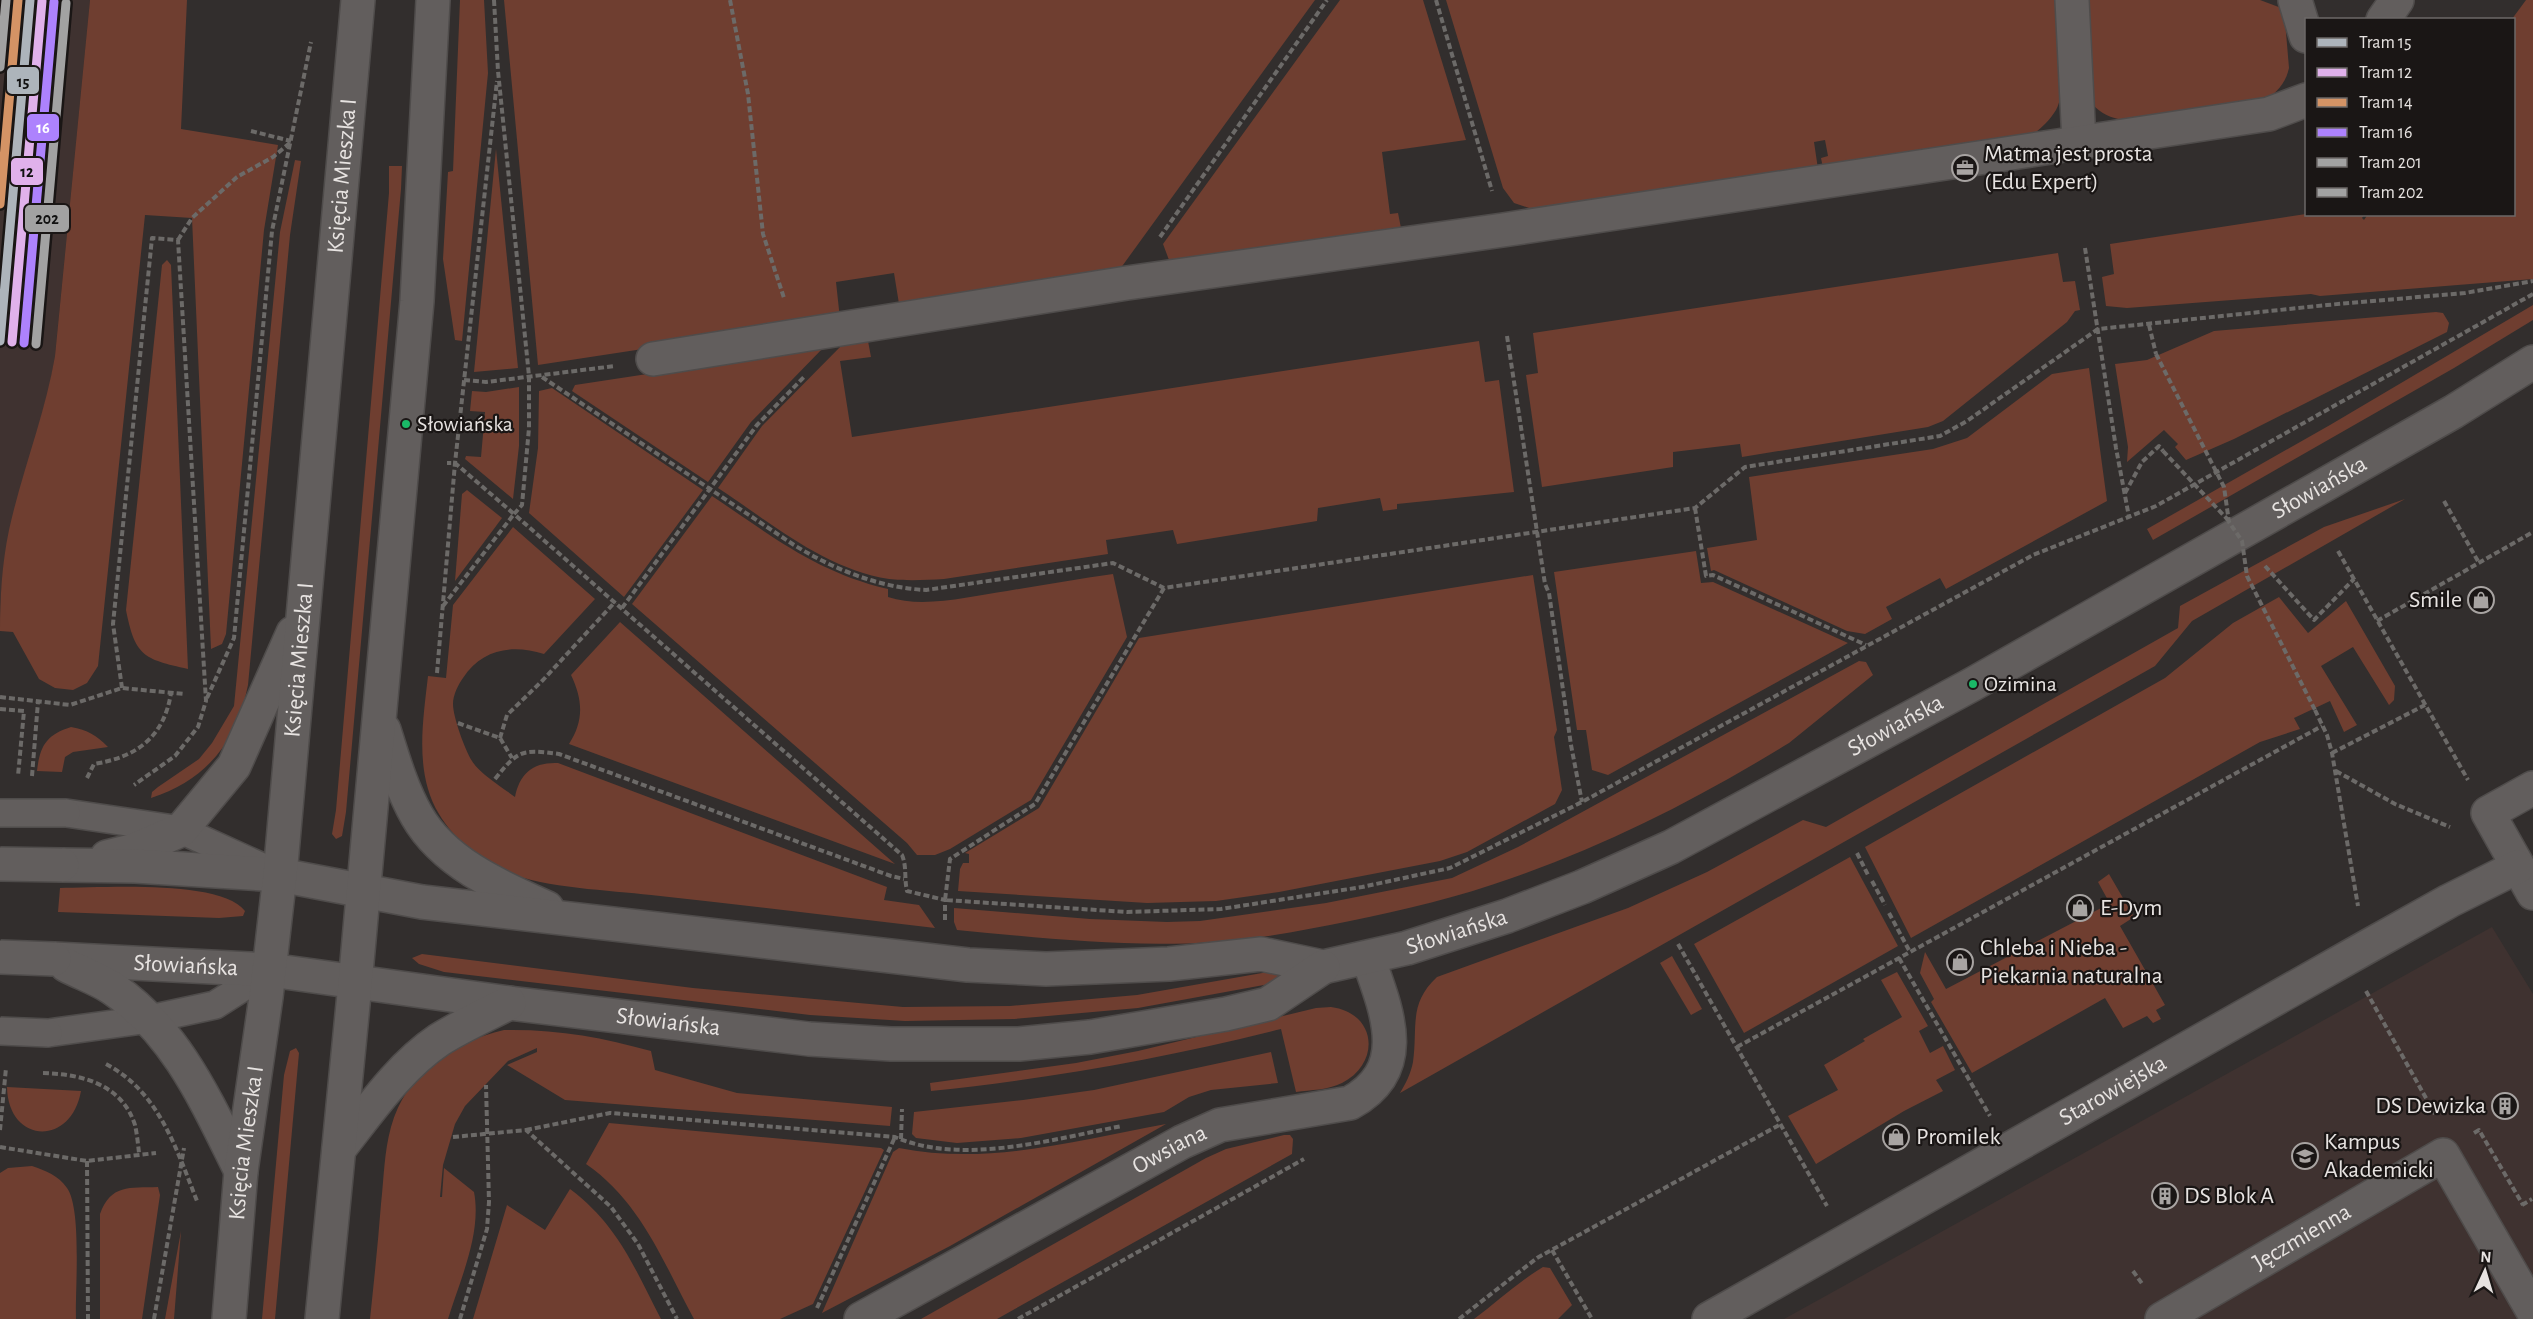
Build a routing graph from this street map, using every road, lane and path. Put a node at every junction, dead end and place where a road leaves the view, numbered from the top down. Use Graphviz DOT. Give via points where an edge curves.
graph roads {
  1 [pos="358,0"];
  2 [pos="433,0"];
  3 [pos="494,0"];
  4 [pos="730,0"];
  5 [pos="1327,0"];
  6 [pos="1436,0"];
  7 [pos="2072,0"];
  8 [pos="2295,0"];
  9 [pos="2397,0"];
  10 [pos="2384,18"];
  11 [pos="2305,30"];
  12 [pos="313,33"];
  13 [pos="498,71"];
  14 [pos="2305,101"];
  15 [pos="251,131"];
  16 [pos="292,141"];
  17 [pos="2079,142"];
  18 [pos="1503,230"];
  19 [pos="178,240"];
  20 [pos="2085,248"];
  21 [pos="2533,281"];
  22 [pos="1127,283"];
  23 [pos="2533,294"];
  24 [pos="2149,325"];
  25 [pos="2098,329"];
  26 [pos="796,336"];
  27 [pos="1507,336"];
  28 [pos="653,359"];
  29 [pos="2533,362"];
  30 [pos="617,365"];
  31 [pos="529,376"];
  32 [pos="542,376"];
  33 [pos="464,380"];
  34 [pos="757,425"];
  35 [pos="447,463"];
  36 [pos="455,463"];
  37 [pos="710,489"];
  38 [pos="2125,493"];
  39 [pos="2444,501"];
  40 [pos="1695,508"];
  41 [pos="514,514"];
  42 [pos="2129,517"];
  43 [pos="2229,522"];
  44 [pos="1536,532"];
  45 [pos="2533,532"];
  46 [pos="2242,541"];
  47 [pos="2249,550"];
  48 [pos="2338,551"];
  49 [pos="2257,558"];
  50 [pos="2479,563"];
  51 [pos="2354,579"];
  52 [pos="1164,588"];
  53 [pos="306,601"];
  54 [pos="615,602"];
  55 [pos="442,608"];
  56 [pos="622,608"];
  57 [pos="2377,621"];
  58 [pos="1867,645"];
  59 [pos="437,673"];
  60 [pos="122,688"];
  61 [pos="171,693"];
  62 [pos="184,694"];
  63 [pos="0,697"];
  64 [pos="206,701"];
  65 [pos="2425,705"];
  66 [pos="0,709"];
  67 [pos="380,716"];
  68 [pos="458,723"];
  69 [pos="2322,726"];
  70 [pos="500,738"];
  71 [pos="2332,753"];
  72 [pos="512,758"];
  73 [pos="94,764"];
  74 [pos="18,771"];
  75 [pos="2336,771"];
  76 [pos="495,779"];
  77 [pos="130,787"];
  78 [pos="2533,788"];
  79 [pos="1582,802"];
  80 [pos="0,813"];
  81 [pos="2488,813"];
  82 [pos="2455,829"];
  83 [pos="181,830"];
  84 [pos="1857,853"];
  85 [pos="0,864"];
  86 [pos="69,865"];
  87 [pos="280,875"];
  88 [pos="1868,875"];
  89 [pos="904,879"];
  90 [pos="2525,880"];
  91 [pos="1872,881"];
  92 [pos="363,889"];
  93 [pos="945,900"];
  94 [pos="1885,905"];
  95 [pos="1889,913"];
  96 [pos="574,919"];
  97 [pos="1678,944"];
  98 [pos="2365,948"];
  99 [pos="1911,952"];
  100 [pos="0,957"];
  101 [pos="1368,958"];
  102 [pos="1899,958"];
  103 [pos="54,959"];
  104 [pos="968,965"];
  105 [pos="1323,967"];
  106 [pos="270,970"];
  107 [pos="355,984"];
  108 [pos="509,1004"];
  109 [pos="150,1019"];
  110 [pos="0,1031"];
  111 [pos="1737,1047"];
  112 [pos="103,1062"];
  113 [pos="43,1073"];
  114 [pos="486,1085"];
  115 [pos="902,1109"];
  116 [pos="1780,1124"];
  117 [pos="1125,1126"];
  118 [pos="526,1131"];
  119 [pos="488,1135"];
  120 [pos="453,1137"];
  121 [pos="895,1137"];
  122 [pos="901,1139"];
  123 [pos="185,1141"];
  124 [pos="0,1147"];
  125 [pos="339,1149"];
  126 [pos="2009,1150"];
  127 [pos="140,1153"];
  128 [pos="156,1153"];
  129 [pos="1304,1159"];
  130 [pos="87,1161"];
  131 [pos="182,1162"];
  132 [pos="241,1171"];
  133 [pos="2532,1199"];
  134 [pos="199,1207"];
  135 [pos="2519,1207"];
  136 [pos="1847,1241"];
  137 [pos="1552,1250"];
  138 [pos="817,1308"];
  139 [pos="2533,1311"];
  140 [pos="88,1319"];
  141 [pos="154,1319"];
  142 [pos="229,1319"];
  143 [pos="322,1319"];
  144 [pos="460,1319"];
  145 [pos="677,1319"];
  146 [pos="861,1319"];
  147 [pos="1018,1319"];
  148 [pos="1459,1319"];
  149 [pos="1592,1319"];
  150 [pos="1709,1319"];
  151 [pos="2162,1319"];
  1 -- 53 [label="street, Księcia Mieszka I"];
  2 -- 67 [label="street" via="417,302"];
  3 -- 13 [label="path"];
  4 -- 26 [label="path" via="748,94 763,234"];
  5 -- 22 [label="path"];
  6 -- 18 [label="path"];
  7 -- 17 [label="street"];
  8 -- 11 [label="street"];
  9 -- 10 [label="street"];
  12 -- 16 [label="path"];
  13 -- 31 [label="path"];
  13 -- 33 [label="path"];
  14 -- 17 [label="street" via="2269,114"];
  15 -- 16 [label="path"];
  16 -- 19 [label="path" via="237,177 192,218"];
  16 -- 64 [label="path" via="272,231 234,638"];
  17 -- 18 [label="street"];
  18 -- 22 [label="street"];
  19 -- 60 [label="path" via="152,238 113,624"];
  19 -- 64 [label="path"];
  20 -- 25 [label="path"];
  21 -- 24 [label="path" via="2465,293"];
  22 -- 26 [label="street"];
  23 -- 42 [label="path" via="2156,506"];
  24 -- 25 [label="path"];
  24 -- 43 [label="path, bridge" via="2156,354 2224,487"];
  25 -- 38 [label="path"];
  25 -- 40 [label="path" via="1940,436 1745,467"];
  26 -- 28 [label="street"];
  27 -- 44 [label="path"];
  29 -- 101 [label="street, Słowiańska" via="2453,412 1972,684 1671,847 1507,916"];
  30 -- 32 [label="path"];
  31 -- 32 [label="path"];
  31 -- 33 [label="path" via="486,382"];
  31 -- 41 [label="path" via="522,505"];
  32 -- 37 [label="path"];
  33 -- 36 [label="path"];
  34 -- 37 [label="path"];
  35 -- 36 [label="path"];
  36 -- 41 [label="path"];
  36 -- 55 [label="path"];
  37 -- 52 [label="path" via="815,558 901,589 951,588 1113,563"];
  37 -- 56 [label="path"];
  38 -- 42 [label="path"];
  38 -- 43 [label="path, bridge" via="2142,462 2159,446"];
  39 -- 50 [label="path"];
  40 -- 44 [label="path"];
  40 -- 58 [label="path" via="1706,576 1713,575"];
  41 -- 54 [label="path"];
  41 -- 55 [label="path"];
  42 -- 58 [label="path" via="2033,555"];
  43 -- 46 [label="path, bridge"];
  44 -- 52 [label="path"];
  44 -- 79 [label="path"];
  45 -- 50 [label="path"];
  46 -- 47 [label="path, bridge"];
  46 -- 69 [label="path, bridge" via="2247,576"];
  48 -- 51 [label="path"];
  49 -- 51 [label="path" via="2314,620"];
  50 -- 57 [label="path"];
  51 -- 57 [label="path"];
  52 -- 93 [label="path" via="1035,804 950,859"];
  53 -- 83 [label="street" via="234,766"];
  53 -- 87 [label="street, Księcia Mieszka I"];
  54 -- 56 [label="path"];
  54 -- 70 [label="path" via="507,715"];
  55 -- 59 [label="path"];
  56 -- 89 [label="path" via="902,855 906,866"];
  57 -- 65 [label="path"];
  58 -- 79 [label="path"];
  60 -- 61 [label="path"];
  60 -- 63 [label="path" via="70,705"];
  61 -- 62 [label="path"];
  61 -- 73 [label="path" via="168,714 154,735 136,750"];
  64 -- 77 [label="path" via="198,727 175,756"];
  65 -- 71 [label="path"];
  65 -- 81 [label="path"];
  66 -- 74 [label="path" via="24,711"];
  67 -- 92 [label="street"];
  67 -- 96 [label="street" via="397,772 417,817 441,846 487,878"];
  68 -- 70 [label="path"];
  69 -- 71 [label="path"];
  69 -- 99 [label="path"];
  70 -- 72 [label="path"];
  71 -- 75 [label="path"];
  72 -- 76 [label="path"];
  72 -- 89 [label="path" via="530,750 559,754"];
  75 -- 82 [label="path" via="2395,804"];
  75 -- 98 [label="path"];
  78 -- 81 [label="street"];
  79 -- 93 [label="path" via="1450,868 1295,899 1171,912"];
  80 -- 83 [label="lane, bridge" via="66,813"];
  81 -- 90 [label="street"];
  83 -- 86 [label="street" via="135,850"];
  83 -- 87 [label="lane"];
  84 -- 88 [label="path"];
  85 -- 86 [label="street, Słowiańska, bridge"];
  86 -- 87 [label="street, Słowiańska"];
  87 -- 92 [label="street, Słowiańska"];
  87 -- 106 [label="street, Księcia Mieszka I"];
  89 -- 93 [label="path" via="907,891"];
  90 -- 98 [label="street, Starowiejska" via="2449,901"];
  91 -- 94 [label="path"];
  92 -- 96 [label="street, Słowiańska" via="422,902"];
  92 -- 107 [label="street"];
  93 -- 104 [label="path" via="946,929"];
  95 -- 99 [label="path"];
  96 -- 104 [label="street, Słowiańska"];
  97 -- 111 [label="path"];
  98 -- 126 [label="street, Starowiejska"];
  99 -- 102 [label="path"];
  100 -- 103 [label="street, Słowiańska, bridge"];
  101 -- 105 [label="street, Słowiańska"];
  101 -- 146 [label="street, Owsiana" via="1389,1024 1390,1049 1384,1074 1369,1093 1350,1103 1220,1125 1182,1142"];
  102 -- 111 [label="path"];
  102 -- 126 [label="path"];
  103 -- 106 [label="street, Słowiańska"];
  103 -- 109 [label="street" via="111,988"];
  104 -- 105 [label="street, Słowiańska" via="1046,969 1169,964 1261,954"];
  105 -- 108 [label="street, Słowiańska" via="1268,1004 1090,1037 1019,1044 891,1044 809,1039"];
  106 -- 107 [label="street, Słowiańska"];
  106 -- 109 [label="lane" via="215,1005"];
  106 -- 132 [label="street, Księcia Mieszka I"];
  107 -- 108 [label="street, Słowiańska"];
  107 -- 125 [label="street"];
  108 -- 125 [label="street" via="440,1039 418,1056"];
  109 -- 110 [label="lane, bridge" via="48,1033"];
  109 -- 132 [label="street" via="194,1076"];
  111 -- 116 [label="path"];
  112 -- 131 [label="path" via="136,1084 156,1108"];
  113 -- 127 [label="path" via="69,1074 97,1082 121,1100 135,1124"];
  114 -- 119 [label="path"];
  115 -- 122 [label="path"];
  116 -- 136 [label="path"];
  116 -- 137 [label="path"];
  117 -- 122 [label="path" via="1021,1145 953,1150"];
  118 -- 119 [label="path"];
  118 -- 121 [label="path" via="610,1113"];
  118 -- 145 [label="path" via="611,1207 638,1244"];
  119 -- 120 [label="path"];
  119 -- 144 [label="path" via="487,1229"];
  121 -- 122 [label="path"];
  121 -- 138 [label="path"];
  123 -- 131 [label="path"];
  124 -- 130 [label="path"];
  125 -- 143 [label="street"];
  126 -- 136 [label="street, Starowiejska"];
  127 -- 128 [label="path"];
  127 -- 130 [label="path"];
  129 -- 147 [label="path"];
  130 -- 140 [label="path"];
  131 -- 134 [label="path"];
  131 -- 141 [label="path"];
  132 -- 142 [label="street, Księcia Mieszka I"];
  133 -- 135 [label="path"];
  136 -- 150 [label="street, Starowiejska"];
  137 -- 148 [label="path"];
  137 -- 149 [label="path"];
  139 -- 151 [label="street, Jęczmienna" via="2443,1155"];
}
